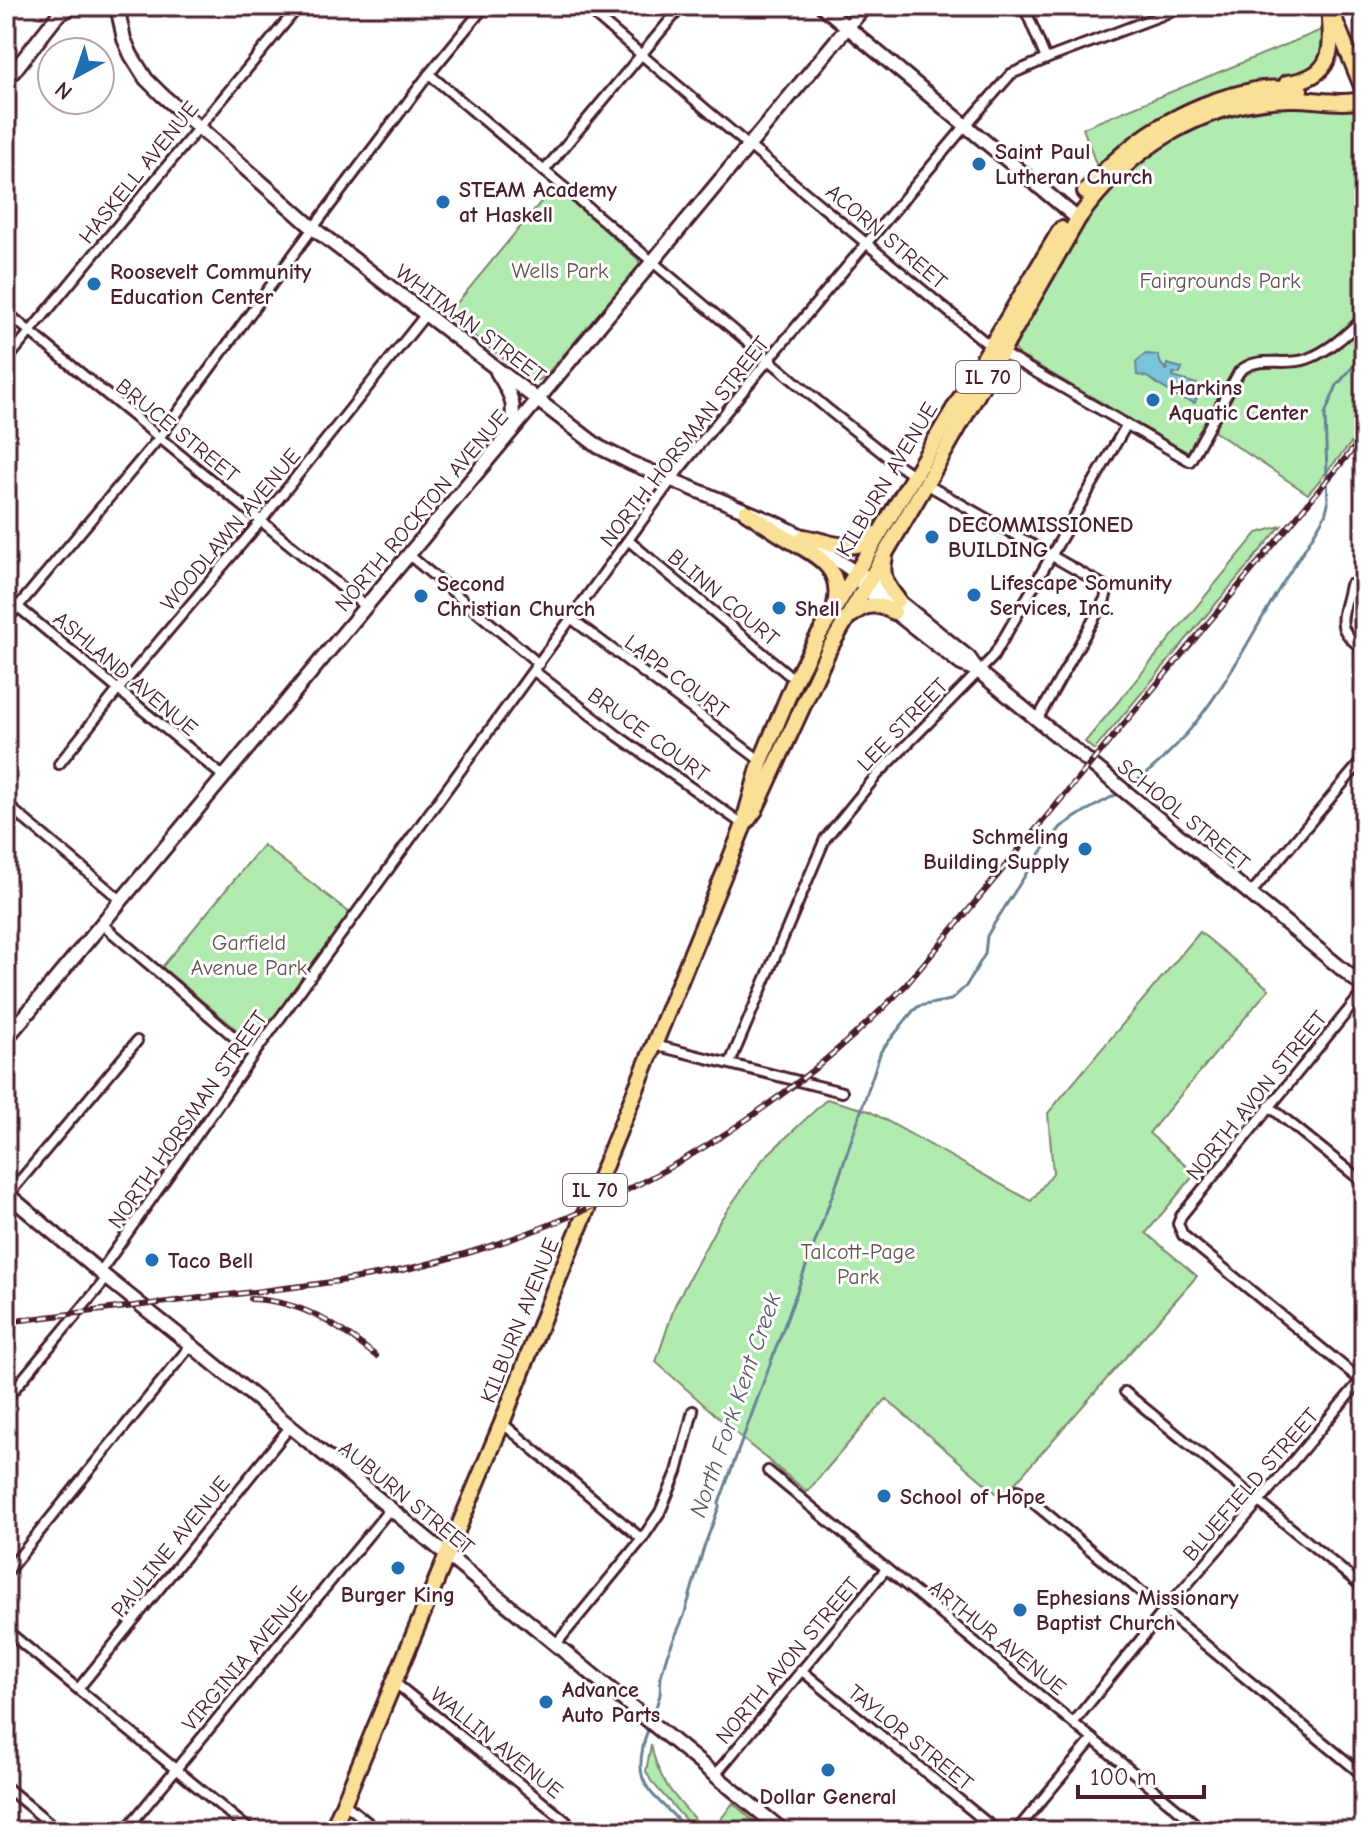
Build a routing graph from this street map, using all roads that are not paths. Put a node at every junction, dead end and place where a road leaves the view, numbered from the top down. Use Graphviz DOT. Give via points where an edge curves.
graph roads {
  1 [pos="74,6"];
  2 [pos="299,6"];
  3 [pos="485,6"];
  4 [pos="584,6"];
  5 [pos="682,6"];
  6 [pos="822,6"];
  7 [pos="865,6"];
  8 [pos="1024,6"];
  9 [pos="1186,6"];
  10 [pos="1329,6"];
  11 [pos="116,8"];
  12 [pos="59,10"];
  13 [pos="1163,10"];
  14 [pos="848,28"];
  15 [pos="640,54"];
  16 [pos="1046,59"];
  17 [pos="429,74"];
  18 [pos="6,81"];
  19 [pos="1253,90"];
  20 [pos="1364,91"];
  21 [pos="1364,98"];
  22 [pos="966,125"];
  23 [pos="198,127"];
  24 [pos="749,146"];
  25 [pos="544,171"];
  26 [pos="1074,216"];
  27 [pos="313,228"];
  28 [pos="867,243"];
  29 [pos="652,261"];
  30 [pos="6,312"];
  31 [pos="426,314"];
  32 [pos="1364,318"];
  33 [pos="30,333"];
  34 [pos="996,349"];
  35 [pos="768,359"];
  36 [pos="6,361"];
  37 [pos="490,363"];
  38 [pos="539,400"];
  39 [pos="1127,424"];
  40 [pos="159,438"];
  41 [pos="502,445"];
  42 [pos="913,475"];
  43 [pos="673,479"];
  44 [pos="926,484"];
  45 [pos="746,512"];
  46 [pos="261,521"];
  47 [pos="882,528"];
  48 [pos="804,537"];
  49 [pos="629,541"];
  50 [pos="887,550"];
  51 [pos="409,555"];
  52 [pos="1051,556"];
  53 [pos="863,580"];
  54 [pos="1350,585"];
  55 [pos="6,597"];
  56 [pos="365,606"];
  57 [pos="896,606"];
  58 [pos="18,607"];
  59 [pos="834,609"];
  60 [pos="572,619"];
  61 [pos="845,620"];
  62 [pos="6,621"];
  63 [pos="1364,650"];
  64 [pos="536,667"];
  65 [pos="978,671"];
  66 [pos="795,680"];
  67 [pos="118,690"];
  68 [pos="1037,720"];
  69 [pos="1364,758"];
  70 [pos="761,761"];
  71 [pos="59,764"];
  72 [pos="224,777"];
  73 [pos="6,804"];
  74 [pos="744,825"];
  75 [pos="1251,893"];
  76 [pos="121,900"];
  77 [pos="102,924"];
  78 [pos="1364,989"];
  79 [pos="11,1023"];
  80 [pos="6,1039"];
  81 [pos="137,1041"];
  82 [pos="654,1045"];
  83 [pos="254,1054"];
  84 [pos="730,1063"];
  85 [pos="842,1092"];
  86 [pos="1269,1106"];
  87 [pos="1364,1183"];
  88 [pos="7,1194"];
  89 [pos="104,1275"];
  90 [pos="191,1345"];
  91 [pos="1363,1382"];
  92 [pos="1125,1392"];
  93 [pos="6,1399"];
  94 [pos="693,1411"];
  95 [pos="502,1423"];
  96 [pos="290,1427"];
  97 [pos="768,1471"];
  98 [pos="1018,1490"];
  99 [pos="1259,1502"];
  100 [pos="390,1509"];
  101 [pos="642,1539"];
  102 [pos="447,1556"];
  103 [pos="886,1569"];
  104 [pos="6,1573"];
  105 [pos="1364,1588"];
  106 [pos="1163,1612"];
  107 [pos="6,1630"];
  108 [pos="556,1644"];
  109 [pos="801,1670"];
  110 [pos="393,1682"];
  111 [pos="78,1689"];
  112 [pos="1074,1722"];
  113 [pos="1093,1739"];
  114 [pos="176,1768"];
  115 [pos="715,1775"];
  116 [pos="1364,1776"];
  117 [pos="6,1787"];
  118 [pos="344,1803"];
  119 [pos="59,1831"];
  120 [pos="125,1831"];
  121 [pos="251,1831"];
  122 [pos="332,1831"];
  123 [pos="378,1831"];
  124 [pos="578,1831"];
  125 [pos="783,1831"];
  126 [pos="997,1831"];
  127 [pos="1016,1831"];
  128 [pos="1204,1831"];
  1 -- 12 [label="main road"];
  2 -- 23 [label="street, HASKELL AVENUE"];
  3 -- 17 [label="street"];
  4 -- 15 [label="street, ACORN STREET"];
  5 -- 15 [label="street"];
  6 -- 14 [label="main road"];
  7 -- 14 [label="main road, NORTH ROCKTON AVENUE"];
  8 -- 16 [label="street"];
  9 -- 13 [label="street, NORTH HORSMAN STREET"];
  10 -- 19 [label="main road" via="1331,45 1319,72"];
  10 -- 20 [label="main road"];
  11 -- 23 [label="main road, WHITMAN STREET" via="138,68"];
  12 -- 18 [label="main road"];
  13 -- 16 [label="street, NORTH HORSMAN STREET"];
  14 -- 22 [label="main road"];
  14 -- 24 [label="main road, NORTH ROCKTON AVENUE"];
  15 -- 24 [label="street, ACORN STREET"];
  15 -- 25 [label="street"];
  16 -- 22 [label="street, NORTH HORSMAN STREET" via="1011,74"];
  17 -- 25 [label="street"];
  17 -- 27 [label="street"];
  19 -- 21 [label="main road, KILBURN AVENUE / IL 70"];
  19 -- 26 [label="main road, KILBURN AVENUE / IL 70" via="1207,104 1153,130 1101,173"];
  21 -- 26 [label="main road, KILBURN AVENUE / IL 70" via="1264,100 1197,118 1123,166"];
  22 -- 26 [label="main road"];
  22 -- 28 [label="street, NORTH HORSMAN STREET"];
  23 -- 27 [label="main road, WHITMAN STREET"];
  23 -- 33 [label="street, HASKELL AVENUE"];
  24 -- 28 [label="street, ACORN STREET"];
  24 -- 29 [label="main road, NORTH ROCKTON AVENUE"];
  25 -- 29 [label="street"];
  26 -- 34 [label="main road, KILBURN AVENUE / IL 70" via="1024,293"];
  27 -- 31 [label="main road, WHITMAN STREET"];
  27 -- 40 [label="street"];
  28 -- 34 [label="street, ACORN STREET"];
  28 -- 35 [label="street, NORTH HORSMAN STREET"];
  29 -- 35 [label="street"];
  29 -- 38 [label="main road, NORTH ROCKTON AVENUE"];
  30 -- 33 [label="street, BRUCE STREET"];
  31 -- 37 [label="main road, WHITMAN STREET"];
  31 -- 46 [label="street, WOODLAWN AVENUE"];
  32 -- 39 [label="street, ACORN STREET" via="1338,342 1304,360 1244,367 1190,461"];
  33 -- 36 [label="street, HASKELL AVENUE"];
  33 -- 40 [label="street, BRUCE STREET"];
  34 -- 39 [label="street, ACORN STREET"];
  34 -- 42 [label="main road, KILBURN AVENUE / IL 70"];
  34 -- 44 [label="main road, KILBURN AVENUE / IL 70"];
  35 -- 42 [label="street"];
  35 -- 43 [label="street, NORTH HORSMAN STREET"];
  37 -- 38 [label="main road, WHITMAN STREET"];
  37 -- 41 [label="main road" via="505,384 513,411"];
  38 -- 41 [label="main road, NORTH ROCKTON AVENUE"];
  38 -- 43 [label="main road, WHITMAN STREET" via="599,447"];
  39 -- 52 [label="street, LEE STREET"];
  40 -- 46 [label="street, BRUCE STREET"];
  40 -- 58 [label="street"];
  41 -- 51 [label="main road, NORTH ROCKTON AVENUE"];
  42 -- 47 [label="main road, KILBURN AVENUE / IL 70"];
  43 -- 45 [label="main road, WHITMAN STREET"];
  43 -- 49 [label="street, NORTH HORSMAN STREET"];
  44 -- 50 [label="main road, KILBURN AVENUE / IL 70"];
  44 -- 52 [label="street"];
  45 -- 48 [label="main road, WHITMAN STREET"];
  45 -- 59 [label="main road" via="826,564 837,585"];
  46 -- 56 [label="street, BRUCE STREET"];
  46 -- 67 [label="street, WOODLAWN AVENUE"];
  47 -- 48 [label="main road" via="855,546"];
  47 -- 53 [label="main road, KILBURN AVENUE / IL 70"];
  48 -- 53 [label="main road, WHITMAN STREET"];
  49 -- 60 [label="street, NORTH HORSMAN STREET"];
  49 -- 66 [label="street, BLINN COURT"];
  50 -- 53 [label="main road, KILBURN AVENUE / IL 70"];
  50 -- 57 [label="main road" via="883,577"];
  51 -- 56 [label="main road, NORTH ROCKTON AVENUE"];
  51 -- 64 [label="street"];
  52 -- 65 [label="street, LEE STREET" via="993,657"];
  52 -- 68 [label="street" via="1108,588"];
  53 -- 57 [label="main road, SCHOOL STREET"];
  53 -- 59 [label="main road, KILBURN AVENUE / IL 70"];
  53 -- 61 [label="main road, KILBURN AVENUE / IL 70"];
  54 -- 63 [label="street" via="1341,626"];
  55 -- 58 [label="street, ASHLAND AVENUE"];
  56 -- 72 [label="main road, NORTH ROCKTON AVENUE"];
  57 -- 61 [label="main road" via="867,605"];
  57 -- 65 [label="main road, SCHOOL STREET" via="969,658"];
  58 -- 62 [label="street"];
  58 -- 67 [label="street, ASHLAND AVENUE"];
  59 -- 66 [label="main road, KILBURN AVENUE / IL 70"];
  60 -- 64 [label="street, NORTH HORSMAN STREET"];
  60 -- 70 [label="street, LAPP COURT"];
  61 -- 74 [label="main road, KILBURN AVENUE / IL 70"];
  64 -- 74 [label="street, BRUCE COURT" via="618,736"];
  64 -- 83 [label="street, NORTH HORSMAN STREET"];
  65 -- 68 [label="main road, SCHOOL STREET"];
  65 -- 84 [label="street, LEE STREET" via="877,775 825,839"];
  66 -- 70 [label="main road, KILBURN AVENUE / IL 70"];
  67 -- 71 [label="street, WOODLAWN AVENUE"];
  67 -- 72 [label="street, ASHLAND AVENUE"];
  68 -- 75 [label="main road, SCHOOL STREET"];
  69 -- 75 [label="street"];
  70 -- 74 [label="main road, KILBURN AVENUE / IL 70"];
  72 -- 76 [label="main road, NORTH ROCKTON AVENUE"];
  73 -- 76 [label="street"];
  74 -- 82 [label="main road, KILBURN AVENUE / IL 70"];
  75 -- 78 [label="main road, SCHOOL STREET"];
  76 -- 77 [label="main road, NORTH ROCKTON AVENUE"];
  77 -- 79 [label="main road, NORTH ROCKTON AVENUE"];
  77 -- 83 [label="street"];
  78 -- 86 [label="street, NORTH AVON STREET"];
  79 -- 80 [label="main road, NORTH ROCKTON AVENUE"];
  81 -- 88 [label="street"];
  82 -- 84 [label="street"];
  82 -- 95 [label="main road, KILBURN AVENUE / IL 70"];
  83 -- 89 [label="street, NORTH HORSMAN STREET"];
  84 -- 85 [label="street"];
  86 -- 87 [label="street"];
  86 -- 91 [label="street, NORTH AVON STREET" via="1178,1224 1183,1235"];
  88 -- 89 [label="main road, AUBURN STREET"];
  89 -- 90 [label="main road, AUBURN STREET"];
  89 -- 93 [label="street, NORTH HORSMAN STREET"];
  90 -- 96 [label="main road, AUBURN STREET"];
  90 -- 104 [label="street"];
  91 -- 99 [label="street, BLUEFIELD STREET"];
  92 -- 99 [label="street"];
  94 -- 101 [label="street" via="677,1472"];
  95 -- 101 [label="street"];
  95 -- 102 [label="main road, KILBURN AVENUE / IL 70"];
  96 -- 100 [label="main road, AUBURN STREET"];
  96 -- 111 [label="street, PAULINE AVENUE"];
  97 -- 103 [label="street, ARTHUR AVENUE"];
  98 -- 106 [label="street"];
  99 -- 105 [label="street"];
  99 -- 106 [label="street, BLUEFIELD STREET"];
  100 -- 102 [label="main road, AUBURN STREET"];
  100 -- 114 [label="street, VIRGINIA AVENUE"];
  101 -- 108 [label="street"];
  102 -- 108 [label="main road, AUBURN STREET"];
  102 -- 110 [label="main road, KILBURN AVENUE / IL 70"];
  103 -- 109 [label="street, NORTH AVON STREET"];
  103 -- 112 [label="street, ARTHUR AVENUE"];
  106 -- 112 [label="street, BLUEFIELD STREET"];
  106 -- 116 [label="street"];
  107 -- 111 [label="street"];
  108 -- 115 [label="main road, AUBURN STREET"];
  109 -- 115 [label="street, NORTH AVON STREET"];
  109 -- 126 [label="street, TAYLOR STREET"];
  110 -- 118 [label="main road, KILBURN AVENUE / IL 70"];
  110 -- 124 [label="street, WALLIN AVENUE"];
  111 -- 114 [label="street"];
  112 -- 113 [label="street, ARTHUR AVENUE"];
  113 -- 127 [label="street"];
  113 -- 128 [label="street, ARTHUR AVENUE"];
  114 -- 120 [label="street, VIRGINIA AVENUE"];
  114 -- 121 [label="street"];
  115 -- 125 [label="main road, AUBURN STREET"];
  117 -- 119 [label="street"];
  118 -- 122 [label="main road, KILBURN AVENUE / IL 70"];
  118 -- 123 [label="street"];
}
